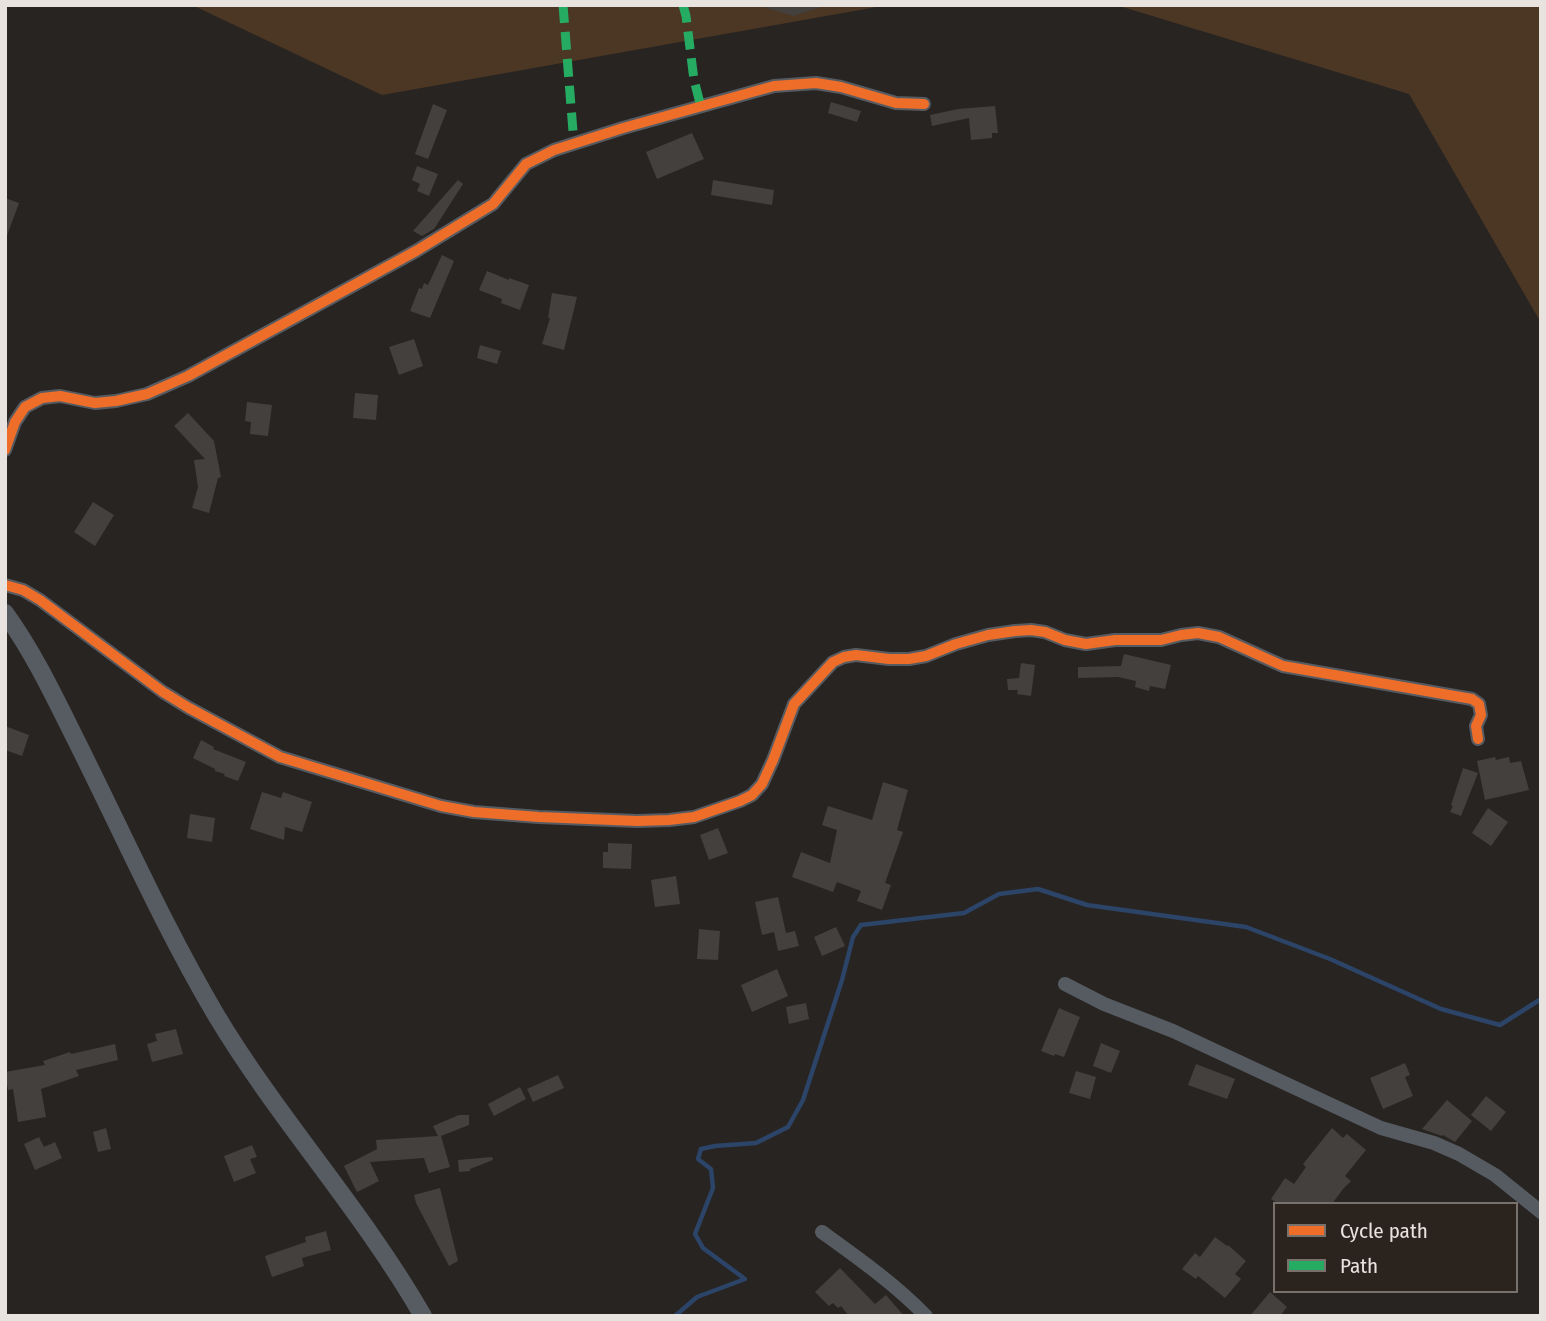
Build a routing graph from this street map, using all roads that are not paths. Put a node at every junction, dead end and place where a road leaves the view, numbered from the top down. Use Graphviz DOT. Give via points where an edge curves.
graph roads {
  1 [pos="924,104"];
  2 [pos="5,450"];
  3 [pos="5,584"];
  4 [pos="5,613"];
  5 [pos="1478,739"];
  6 [pos="1065,984"];
  7 [pos="1541,1212"];
  8 [pos="822,1232"];
  9 [pos="422,1316"];
  10 [pos="926,1316"];
  1 -- 2 [label="street" via="896,103 816,83 774,86 554,150 526,163 494,204 188,376 147,394 116,401 41,398 25,407"];
  3 -- 5 [label="street" via="40,600 163,692 280,757 474,812 637,821 714,811 752,795 762,784 794,704 833,662 856,655 909,659 988,635 1031,630 1086,644 1198,633 1219,637 1283,666 1472,699 1481,715 1476,726"];
  4 -- 9 [label="main road" via="36,660 139,872 216,1015"];
  6 -- 7 [label="street" via="1381,1128 1459,1154 1495,1175"];
  8 -- 10 [label="street"];
}
